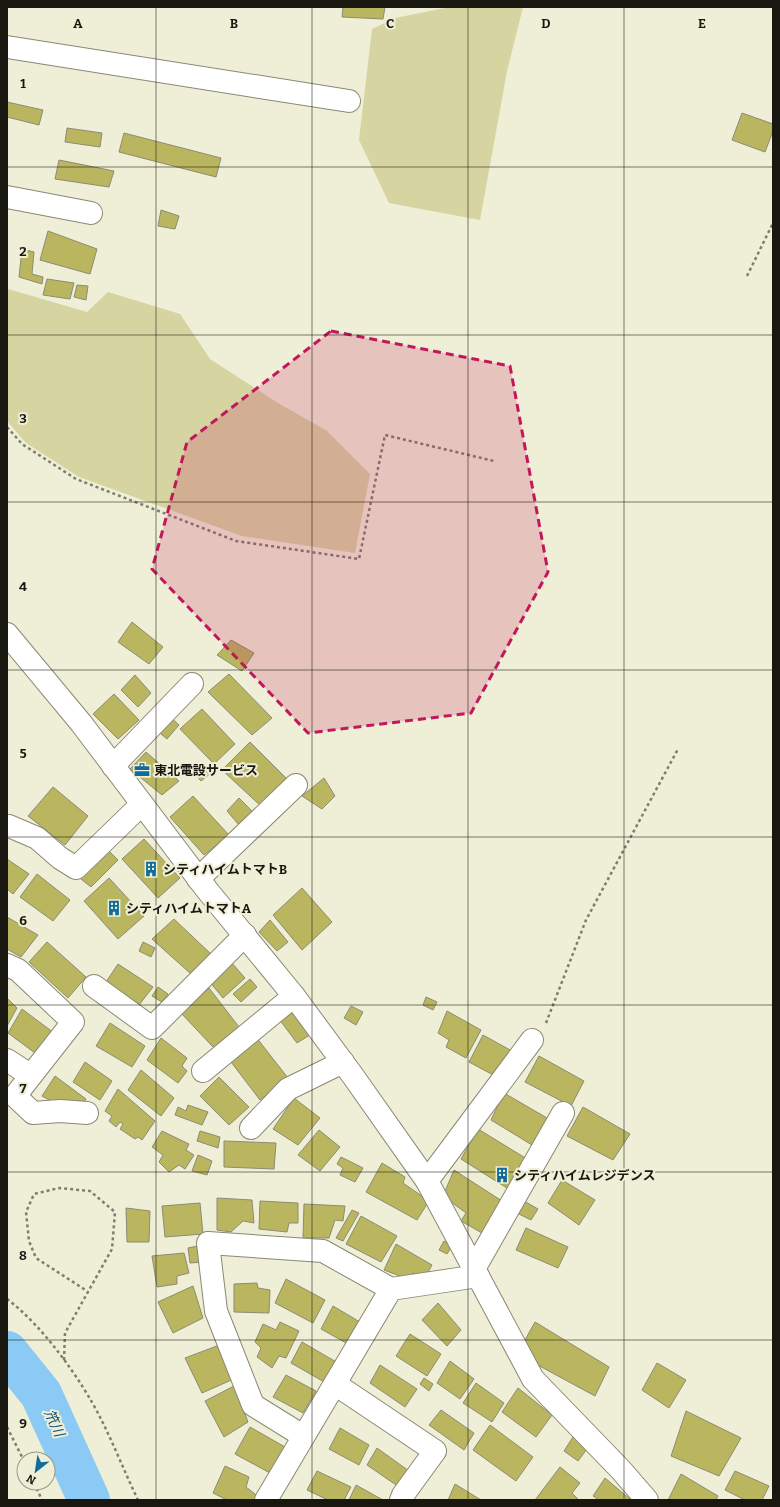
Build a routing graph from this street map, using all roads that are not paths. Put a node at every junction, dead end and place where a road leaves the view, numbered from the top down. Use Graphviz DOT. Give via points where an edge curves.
graph roads {
  1 [pos="7,47"];
  2 [pos="349,100"];
  3 [pos="7,196"];
  4 [pos="91,213"];
  5 [pos="7,634"];
  6 [pos="192,684"];
  7 [pos="113,766"];
  8 [pos="296,786"];
  9 [pos="142,804"];
  10 [pos="9,826"];
  11 [pos="198,879"];
  12 [pos="245,935"];
  13 [pos="7,965"];
  14 [pos="94,986"];
  15 [pos="294,996"];
  16 [pos="532,1040"];
  17 [pos="7,1060"];
  18 [pos="343,1062"];
  19 [pos="203,1071"];
  20 [pos="30,1075"];
  21 [pos="87,1113"];
  22 [pos="563,1113"];
  23 [pos="251,1128"];
  24 [pos="427,1181"];
  25 [pos="476,1272"];
  26 [pos="391,1289"];
  27 [pos="335,1384"];
  28 [pos="303,1436"];
  29 [pos="266,1500"];
  30 [pos="401,1500"];
  31 [pos="647,1500"];
  1 -- 2 [label="street"];
  3 -- 4 [label="street"];
  5 -- 7 [label="street"];
  6 -- 7 [label="street"];
  7 -- 9 [label="street"];
  8 -- 11 [label="street"];
  9 -- 10 [label="street" via="76,868 37,838"];
  9 -- 11 [label="street"];
  11 -- 12 [label="street"];
  12 -- 14 [label="street" via="152,1028"];
  12 -- 15 [label="street"];
  13 -- 20 [label="street" via="18,970 73,1022"];
  15 -- 18 [label="street"];
  15 -- 19 [label="street"];
  16 -- 24 [label="street"];
  17 -- 20 [label="street"];
  18 -- 23 [label="street" via="288,1089"];
  18 -- 24 [label="street"];
  20 -- 21 [label="street" via="15,1096 33,1113"];
  22 -- 25 [label="street"];
  24 -- 25 [label="street"];
  25 -- 26 [label="street"];
  25 -- 31 [label="street" via="533,1379"];
  26 -- 27 [label="street"];
  26 -- 28 [label="street" via="323,1251 208,1243 216,1311 254,1405"];
  27 -- 28 [label="street"];
  27 -- 30 [label="street" via="435,1451"];
  28 -- 29 [label="street"];
}
